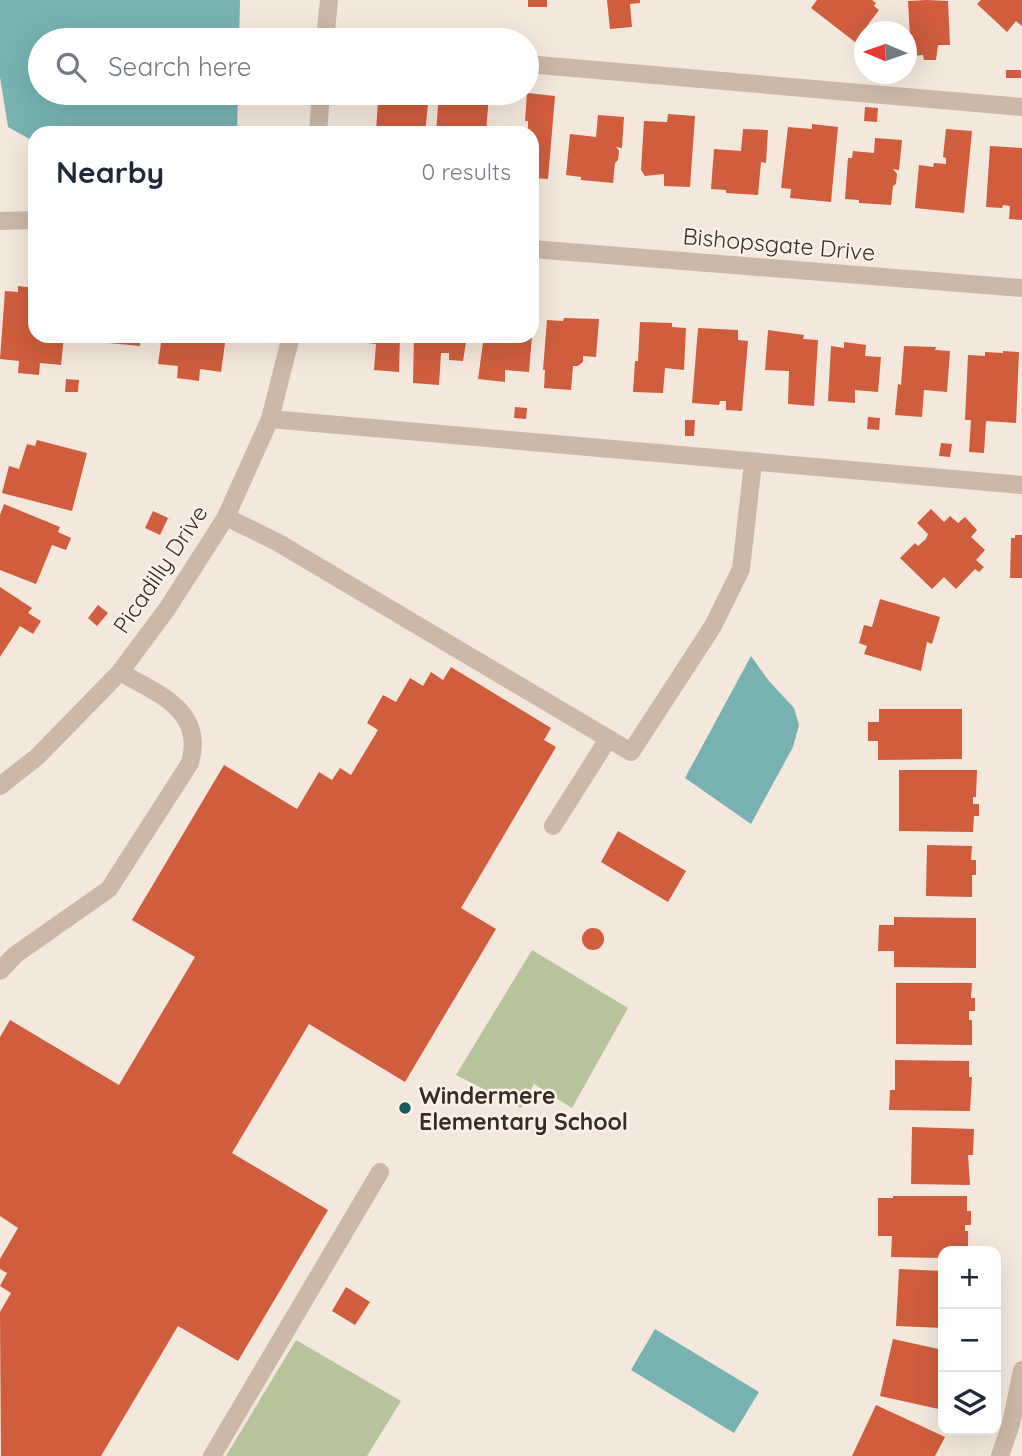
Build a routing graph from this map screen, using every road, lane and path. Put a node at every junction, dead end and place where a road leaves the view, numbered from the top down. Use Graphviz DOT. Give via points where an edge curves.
graph roads {
  1 [pos="329,0"];
  2 [pos="326,28"];
  3 [pos="539,65"];
  4 [pos="320,105"];
  5 [pos="1022,107"];
  6 [pos="319,126"];
  7 [pos="0,220"];
  8 [pos="28,220"];
  9 [pos="539,250"];
  10 [pos="1022,288"];
  11 [pos="289,343"];
  12 [pos="270,419"];
  13 [pos="753,463"];
  14 [pos="1022,485"];
  15 [pos="226,517"];
  16 [pos="120,671"];
  17 [pos="608,739"];
  18 [pos="0,786"];
  19 [pos="553,826"];
  20 [pos="0,971"];
  21 [pos="380,1172"];
  22 [pos="1022,1370"];
  23 [pos="212,1456"];
  24 [pos="1000,1456"];
  1 -- 2 [label="street"];
  3 -- 5 [label="street"];
  4 -- 6 [label="street"];
  7 -- 8 [label="street"];
  9 -- 10 [label="street, Bishopsgate Drive"];
  11 -- 12 [label="street, Picadilly Drive"];
  12 -- 13 [label="street"];
  12 -- 15 [label="street, Picadilly Drive"];
  13 -- 14 [label="street"];
  13 -- 17 [label="street" via="741,569 712,626 631,752"];
  15 -- 16 [label="street, Picadilly Drive" via="167,610"];
  15 -- 17 [label="street" via="277,542"];
  16 -- 18 [label="street, Picadilly Drive" via="37,757"];
  16 -- 20 [label="street" via="188,720 194,742 190,763 109,889"];
  17 -- 19 [label="street"];
  21 -- 23 [label="street"];
  22 -- 24 [label="street"];
}
